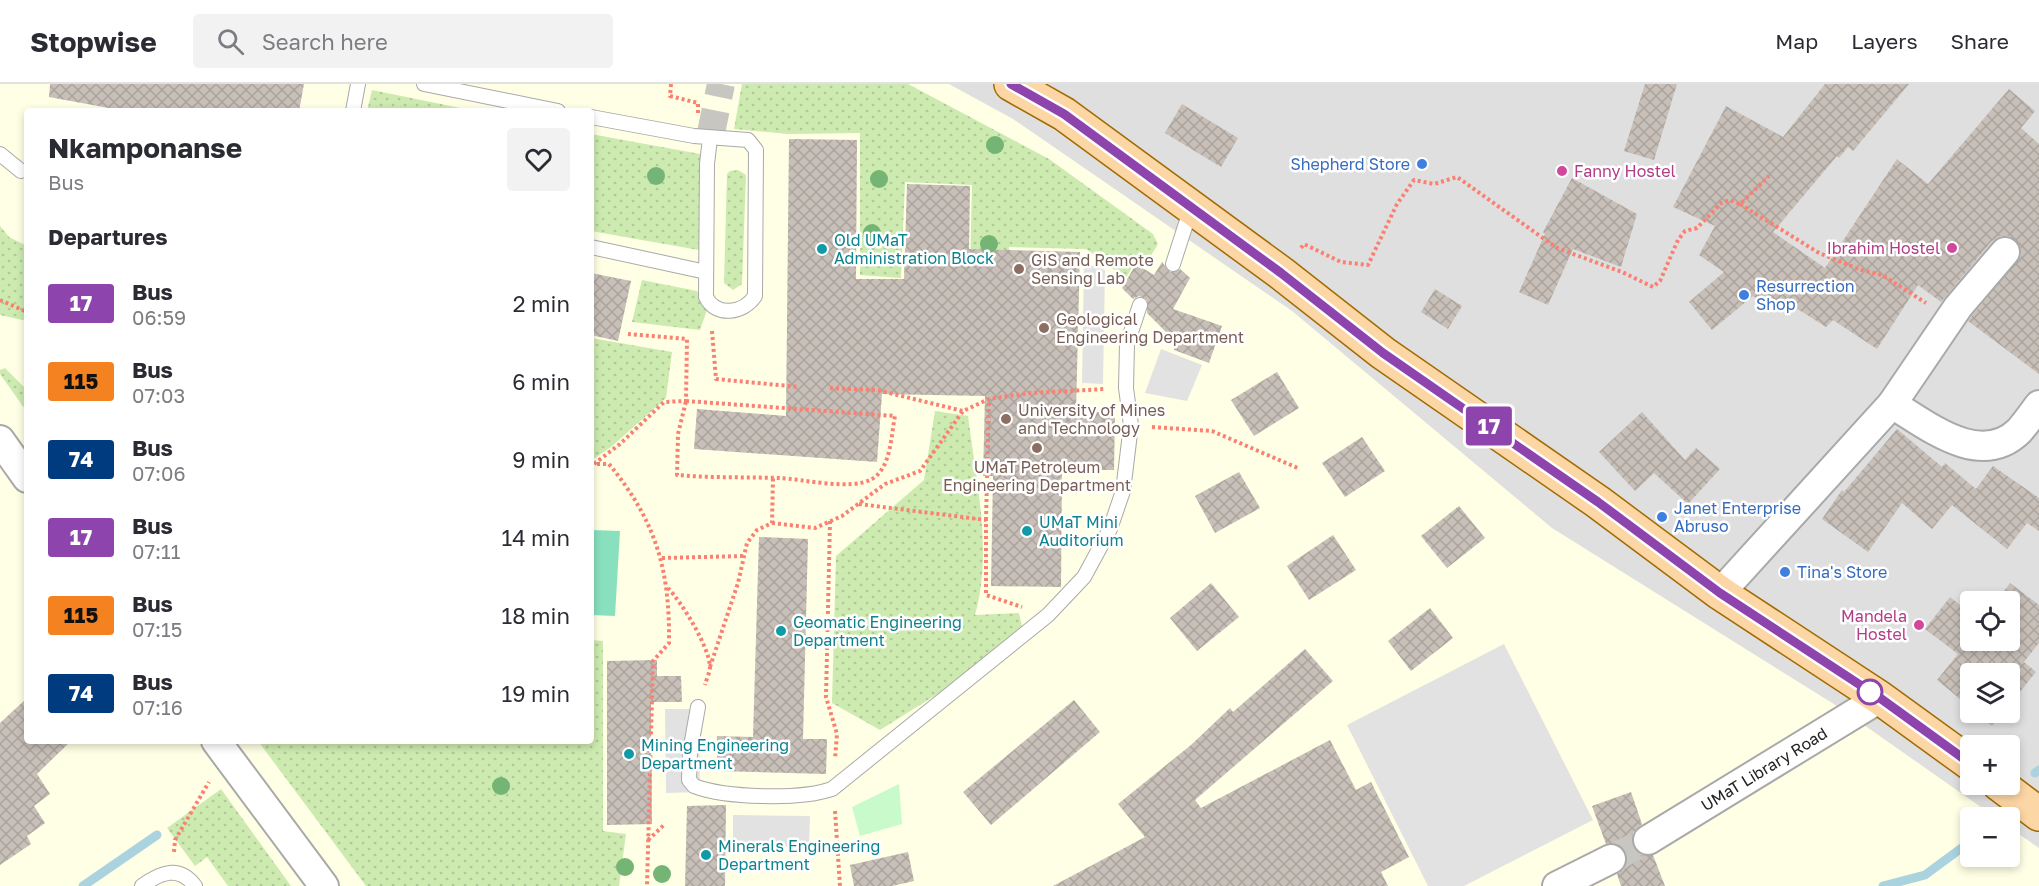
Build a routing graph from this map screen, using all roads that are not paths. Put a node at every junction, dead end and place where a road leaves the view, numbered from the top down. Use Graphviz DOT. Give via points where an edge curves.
graph roads {
  1 [pos="358,84"];
  2 [pos="424,84"];
  3 [pos="1011,84"];
  4 [pos="354,108"];
  5 [pos="543,108"];
  6 [pos="594,118"];
  7 [pos="710,138"];
  8 [pos="0,154"];
  9 [pos="21,171"];
  10 [pos="1191,208"];
  11 [pos="594,248"];
  12 [pos="2005,252"];
  13 [pos="1173,264"];
  14 [pos="706,272"];
  15 [pos="1140,305"];
  16 [pos="1892,404"];
  17 [pos="2039,405"];
  18 [pos="0,440"];
  19 [pos="24,474"];
  20 [pos="1720,593"];
  21 [pos="1880,698"];
  22 [pos="698,707"];
  23 [pos="218,744"];
  24 [pos="1960,756"];
  25 [pos="2014,795"];
  26 [pos="2039,814"];
  27 [pos="1648,840"];
  28 [pos="1611,859"];
  29 [pos="142,886"];
  30 [pos="195,886"];
  31 [pos="324,886"];
  32 [pos="1557,886"];
  1 -- 4 [label="lane"];
  2 -- 5 [label="lane"];
  3 -- 10 [label="main road" via="1064,114"];
  6 -- 7 [label="lane"];
  7 -- 14 [label="lane"];
  7 -- 14 [label="lane" via="748,140 756,150 754,296 748,306 740,310 718,309 710,304 706,297"];
  8 -- 9 [label="lane"];
  10 -- 13 [label="lane"];
  10 -- 20 [label="main road" via="1383,353 1598,502"];
  11 -- 14 [label="lane"];
  12 -- 16 [label="street" via="1950,318"];
  15 -- 22 [label="lane" via="1127,344 1126,388 1131,425 1123,491 1110,529 1084,577 1048,615 832,789 802,797 694,786 688,780"];
  16 -- 17 [label="street" via="1964,446 2006,440 2019,431"];
  16 -- 20 [label="street"];
  18 -- 19 [label="street"];
  20 -- 21 [label="main road"];
  21 -- 24 [label="main road"];
  21 -- 27 [label="street, UMaT Library Road"];
  23 -- 31 [label="street"];
  25 -- 26 [label="main road"];
  28 -- 32 [label="street"];
  29 -- 30 [label="lane" via="159,874 173,871 188,877"];
}
